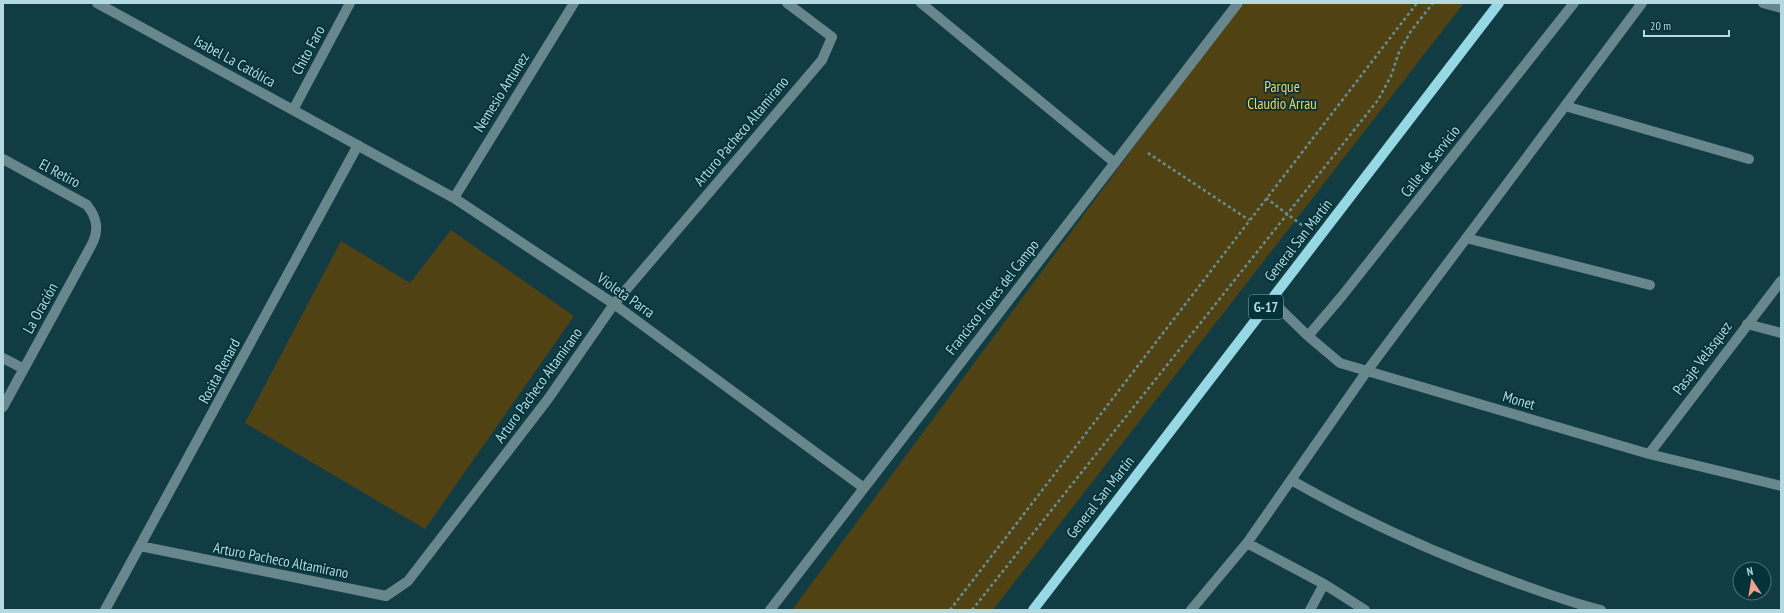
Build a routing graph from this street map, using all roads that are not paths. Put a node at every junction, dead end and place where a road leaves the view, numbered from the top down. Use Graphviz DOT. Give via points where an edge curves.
graph roads {
  1 [pos="97,3"];
  2 [pos="350,3"];
  3 [pos="574,3"];
  4 [pos="787,3"];
  5 [pos="921,3"];
  6 [pos="1238,3"];
  7 [pos="1499,3"];
  8 [pos="1574,3"];
  9 [pos="1642,3"];
  10 [pos="1763,3"];
  11 [pos="1781,8"];
  12 [pos="1565,106"];
  13 [pos="293,110"];
  14 [pos="358,145"];
  15 [pos="3,159"];
  16 [pos="1749,159"];
  17 [pos="1115,163"];
  18 [pos="454,198"];
  19 [pos="96,221"];
  20 [pos="1466,238"];
  21 [pos="1781,281"];
  22 [pos="1650,285"];
  23 [pos="1271,300"];
  24 [pos="614,304"];
  25 [pos="1747,324"];
  26 [pos="1781,333"];
  27 [pos="1308,336"];
  28 [pos="3,358"];
  29 [pos="24,369"];
  30 [pos="1367,371"];
  31 [pos="3,407"];
  32 [pos="1649,454"];
  33 [pos="1291,480"];
  34 [pos="1781,486"];
  35 [pos="864,488"];
  36 [pos="1247,543"];
  37 [pos="140,546"];
  38 [pos="1324,584"];
  39 [pos="1576,607"];
  40 [pos="105,610"];
  41 [pos="770,610"];
  42 [pos="1033,610"];
  43 [pos="1191,610"];
  44 [pos="1310,610"];
  45 [pos="1365,610"];
  46 [pos="1601,610"];
  1 -- 13 [label="street, Isabel La Católica"];
  2 -- 13 [label="street, Chito Faro"];
  3 -- 18 [label="street, Nemesio Antunez"];
  4 -- 24 [label="street, Arturo Pacheco Altamirano" via="832,37 822,60"];
  5 -- 17 [label="street"];
  6 -- 17 [label="street, Francisco Flores del Campo"];
  7 -- 23 [label="main road, General San Martín / G-17"];
  8 -- 27 [label="street, Calle de Servicio"];
  9 -- 12 [label="street"];
  10 -- 11 [label="street"];
  12 -- 16 [label="street"];
  12 -- 20 [label="street"];
  13 -- 14 [label="street, Isabel La Católica"];
  14 -- 18 [label="street, Violeta Parra"];
  14 -- 37 [label="street, Rosita Renard"];
  15 -- 19 [label="street, El Retiro" via="84,203 93,212"];
  17 -- 35 [label="street, Francisco Flores del Campo"];
  18 -- 24 [label="street, Violeta Parra"];
  19 -- 29 [label="street, La Oración" via="97,229 91,246"];
  20 -- 22 [label="street"];
  20 -- 30 [label="street"];
  21 -- 25 [label="street, Pasaje Velásquez"];
  23 -- 27 [label="street, Monet"];
  23 -- 42 [label="main road, General San Martín / G-17"];
  24 -- 35 [label="street, Violeta Parra"];
  24 -- 37 [label="street, Arturo Pacheco Altamirano" via="548,399 408,581 386,596"];
  25 -- 26 [label="street"];
  25 -- 32 [label="street, Pasaje Velásquez"];
  27 -- 30 [label="street, Monet" via="1340,363"];
  28 -- 29 [label="street"];
  29 -- 31 [label="street, La Oración"];
  30 -- 32 [label="street, Monet"];
  30 -- 33 [label="street"];
  32 -- 34 [label="street, Monet"];
  33 -- 36 [label="street"];
  33 -- 39 [label="street" via="1423,547"];
  35 -- 41 [label="street, Francisco Flores del Campo"];
  36 -- 38 [label="street"];
  36 -- 43 [label="street"];
  37 -- 40 [label="street, Rosita Renard"];
  38 -- 44 [label="street"];
  38 -- 45 [label="street"];
  39 -- 46 [label="street"];
}
